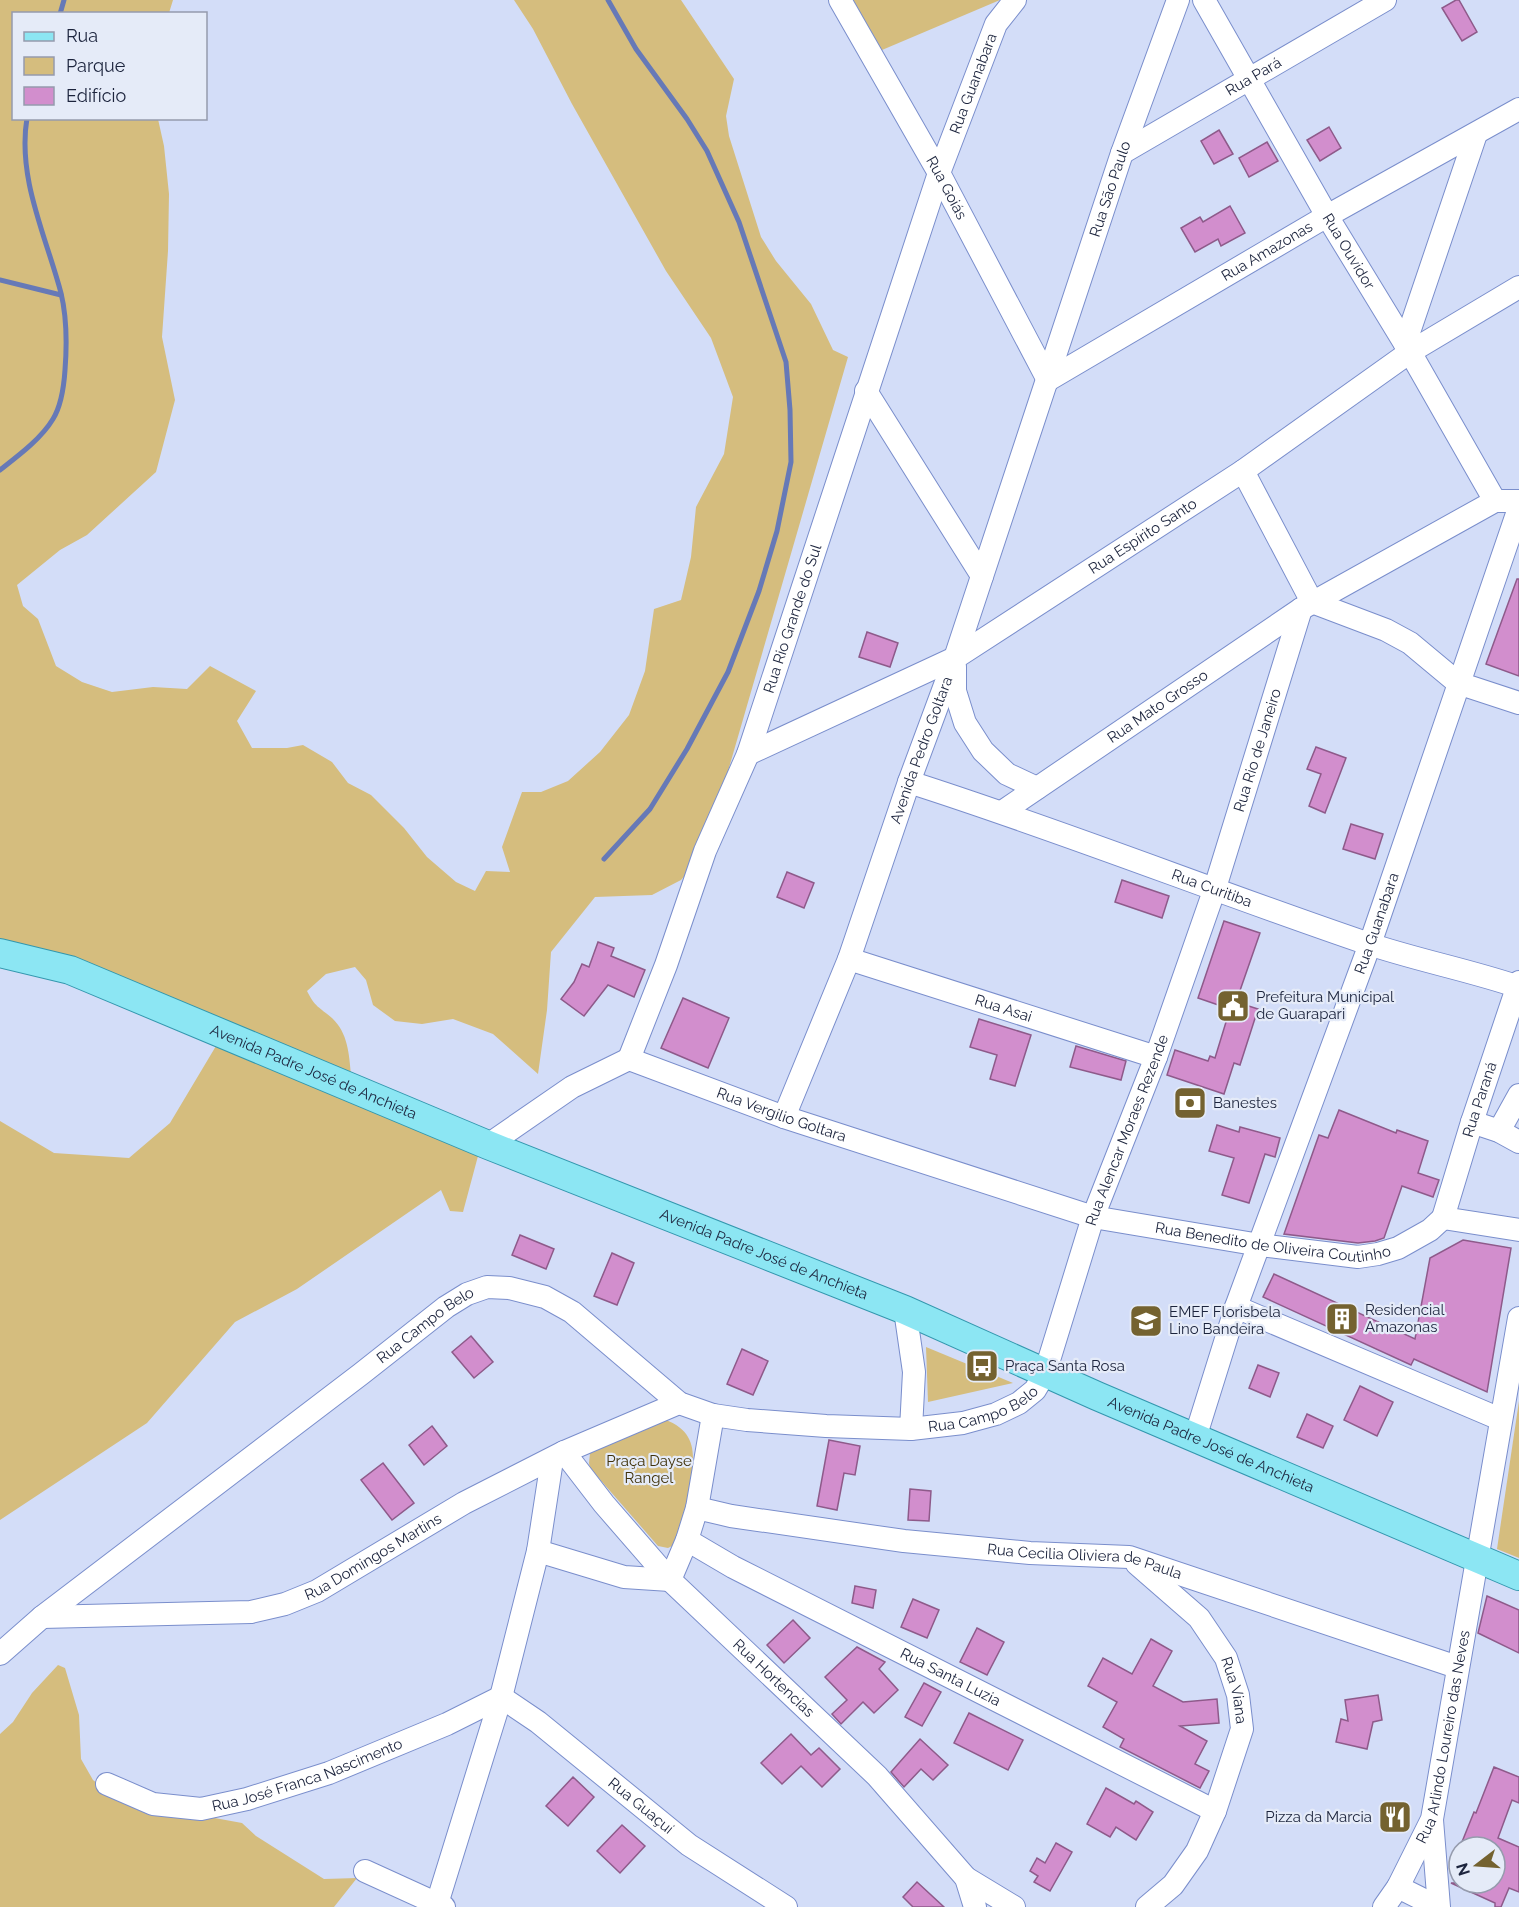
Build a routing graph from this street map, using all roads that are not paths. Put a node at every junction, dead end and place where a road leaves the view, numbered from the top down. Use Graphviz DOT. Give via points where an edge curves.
graph roads {
  1 [pos="840,0"];
  2 [pos="1015,0"];
  3 [pos="1178,0"];
  4 [pos="1204,0"];
  5 [pos="1385,0"];
  6 [pos="1250,78"];
  7 [pos="1519,109"];
  8 [pos="1476,134"];
  9 [pos="1122,153"];
  10 [pos="939,172"];
  11 [pos="1327,216"];
  12 [pos="1519,287"];
  13 [pos="1407,348"];
  14 [pos="1048,380"];
  15 [pos="866,391"];
  16 [pos="1243,471"];
  17 [pos="1495,501"];
  18 [pos="1519,501"];
  19 [pos="1519,508"];
  20 [pos="982,576"];
  21 [pos="1307,605"];
  22 [pos="955,658"];
  23 [pos="1458,683"];
  24 [pos="1519,703"];
  25 [pos="748,754"];
  26 [pos="909,782"];
  27 [pos="1037,788"];
  28 [pos="1002,812"];
  29 [pos="1214,891"];
  30 [pos="1370,945"];
  31 [pos="0,953"];
  32 [pos="849,959"];
  33 [pos="1518,985"];
  34 [pos="1156,1057"];
  35 [pos="629,1059"];
  36 [pos="1519,1095"];
  37 [pos="784,1117"];
  38 [pos="1472,1122"];
  39 [pos="1498,1131"];
  40 [pos="1519,1142"];
  41 [pos="488,1144"];
  42 [pos="1093,1217"];
  43 [pos="1443,1218"];
  44 [pos="1519,1230"];
  45 [pos="1260,1245"];
  46 [pos="1236,1306"];
  47 [pos="905,1310"];
  48 [pos="1519,1318"];
  49 [pos="1045,1373"];
  50 [pos="679,1403"];
  51 [pos="713,1415"];
  52 [pos="1500,1419"];
  53 [pos="911,1429"];
  54 [pos="1195,1438"];
  55 [pos="558,1456"];
  56 [pos="697,1508"];
  57 [pos="687,1540"];
  58 [pos="538,1551"];
  59 [pos="1129,1557"];
  60 [pos="1479,1559"];
  61 [pos="1519,1576"];
  62 [pos="670,1580"];
  63 [pos="42,1617"];
  64 [pos="0,1654"];
  65 [pos="1457,1667"];
  66 [pos="501,1697"];
  67 [pos="106,1784"];
  68 [pos="1215,1811"];
  69 [pos="1432,1818"];
  70 [pos="365,1871"];
  71 [pos="966,1878"];
  72 [pos="1398,1887"];
  73 [pos="439,1906"];
  74 [pos="786,1907"];
  75 [pos="975,1907"];
  76 [pos="1014,1907"];
  77 [pos="1147,1907"];
  78 [pos="1384,1907"];
  79 [pos="1439,1907"];
  1 -- 10 [label="street, Rua Goiás"];
  2 -- 10 [label="street, Rua Guanabara" via="996,24"];
  3 -- 9 [label="street, Rua São Paulo"];
  4 -- 6 [label="street, Rua Ouvidor"];
  5 -- 6 [label="street, Rua Pará"];
  6 -- 9 [label="street, Rua Pará"];
  6 -- 11 [label="street, Rua Ouvidor"];
  7 -- 8 [label="street, Rua Amazonas"];
  8 -- 11 [label="street, Rua Amazonas"];
  8 -- 13 [label="street"];
  9 -- 14 [label="street, Rua São Paulo"];
  10 -- 14 [label="street, Rua Goiás"];
  10 -- 15 [label="street, Rua Rio Grande do Sul"];
  11 -- 13 [label="street, Rua Ouvidor"];
  11 -- 14 [label="street, Rua Amazonas"];
  12 -- 13 [label="street, Rua Espírito Santo"];
  13 -- 16 [label="street, Rua Espírito Santo"];
  13 -- 17 [label="street, Rua Ouvidor"];
  14 -- 20 [label="street, Avenida Pedro Goltara"];
  15 -- 20 [label="street"];
  15 -- 25 [label="street, Rua Rio Grande do Sul"];
  16 -- 21 [label="street"];
  16 -- 22 [label="street, Rua Espírito Santo"];
  17 -- 18 [label="street"];
  17 -- 21 [label="street"];
  19 -- 23 [label="street, Rua Guanabara"];
  20 -- 22 [label="street, Avenida Pedro Goltara"];
  21 -- 23 [label="street" via="1386,630 1410,643"];
  21 -- 27 [label="street, Rua Mato Grosso"];
  21 -- 29 [label="street, Rua Rio de Janeiro"];
  22 -- 25 [label="street, Rua Espírito Santo"];
  22 -- 26 [label="street, Avenida Pedro Goltara"];
  22 -- 27 [label="street" via="955,691 965,723 982,752 1007,774"];
  23 -- 24 [label="street"];
  23 -- 30 [label="street, Rua Guanabara"];
  25 -- 35 [label="street, Rua Rio Grande do Sul" via="705,851"];
  26 -- 28 [label="street, Rua Curitiba"];
  26 -- 32 [label="street, Avenida Pedro Goltara"];
  27 -- 28 [label="street, Rua Mato Grosso"];
  28 -- 29 [label="street, Rua Curitiba"];
  29 -- 30 [label="street, Rua Curitiba"];
  29 -- 34 [label="street, Rua Alencar Moraes Rezende"];
  30 -- 33 [label="street, Rua Curitiba"];
  30 -- 45 [label="street, Rua Guanabara"];
  31 -- 41 [label="main road, Avenida Padre José de Anchieta" via="70,970"];
  32 -- 34 [label="street, Rua Asai"];
  32 -- 37 [label="street, Avenida Pedro Goltara"];
  33 -- 38 [label="street, Rua Paraná"];
  34 -- 42 [label="street, Rua Alencar Moraes Rezende"];
  35 -- 37 [label="street, Rua Vergilio Goltara"];
  35 -- 41 [label="street" via="572,1087"];
  36 -- 39 [label="street"];
  37 -- 42 [label="street, Rua Vergilio Goltara"];
  38 -- 39 [label="street"];
  38 -- 43 [label="street, Rua Paraná"];
  39 -- 40 [label="street"];
  41 -- 47 [label="main road, Avenida Padre José de Anchieta"];
  42 -- 45 [label="street, Rua Benedito de Oliveira Coutinho"];
  42 -- 49 [label="street, Rua Alencar Moraes Rezende"];
  43 -- 44 [label="street"];
  43 -- 45 [label="street, Rua Benedito de Oliveira Coutinho" via="1398,1248 1358,1257"];
  45 -- 46 [label="street, Rua Guanabara"];
  46 -- 52 [label="street"];
  46 -- 54 [label="street, Rua Guanabara"];
  47 -- 49 [label="main road, Avenida Padre José de Anchieta"];
  47 -- 53 [label="street, Rua Campo Belo" via="914,1372"];
  48 -- 52 [label="street, Rua Arlindo Loureiro das Neves"];
  49 -- 53 [label="street, Rua Campo Belo" via="1035,1390 996,1414 963,1423"];
  49 -- 54 [label="main road, Avenida Padre José de Anchieta"];
  50 -- 51 [label="street, Rua Campo Belo"];
  50 -- 55 [label="street, Rua Domingos Martins"];
  50 -- 63 [label="street, Rua Campo Belo" via="572,1312 545,1298 509,1288 487,1287 446,1306"];
  51 -- 53 [label="street, Rua Campo Belo"];
  51 -- 56 [label="street"];
  52 -- 60 [label="street, Rua Arlindo Loureiro das Neves"];
  54 -- 60 [label="main road, Avenida Padre José de Anchieta"];
  55 -- 58 [label="street"];
  55 -- 62 [label="street, Rua Hortencias"];
  55 -- 63 [label="street, Rua Domingos Martins" via="464,1503 317,1591 285,1604 251,1612"];
  56 -- 57 [label="street"];
  56 -- 59 [label="street, Rua Cecilia Oliviera de Paula" via="904,1541 1030,1553"];
  57 -- 62 [label="street"];
  57 -- 68 [label="street, Rua Santa Luzia" via="733,1567"];
  58 -- 62 [label="street" via="624,1577"];
  58 -- 66 [label="street"];
  59 -- 65 [label="street, Rua Cecilia Oliviera de Paula"];
  59 -- 68 [label="street, Rua Viana" via="1199,1618 1226,1658 1238,1695 1242,1729"];
  60 -- 61 [label="main road, Avenida Padre José de Anchieta"];
  60 -- 65 [label="street, Rua Arlindo Loureiro das Neves"];
  62 -- 71 [label="street, Rua Hortencias" via="878,1776"];
  63 -- 64 [label="street, Rua Campo Belo"];
  65 -- 69 [label="street, Rua Arlindo Loureiro das Neves"];
  66 -- 67 [label="street, Rua José Franca Nascimento" via="329,1773 236,1802 201,1809 153,1804"];
  66 -- 73 [label="street"];
  66 -- 74 [label="street, Rua Guaçuí" via="538,1722 689,1845"];
  68 -- 77 [label="street, Rua Viana" via="1197,1851 1173,1885"];
  69 -- 72 [label="street, Rua Arlindo Loureiro das Neves"];
  69 -- 79 [label="street"];
  70 -- 73 [label="street"];
  71 -- 75 [label="street, Rua Hortencias"];
  71 -- 76 [label="street"];
  72 -- 78 [label="street, Rua Arlindo Loureiro das Neves"];
  72 -- 79 [label="street"];
}
